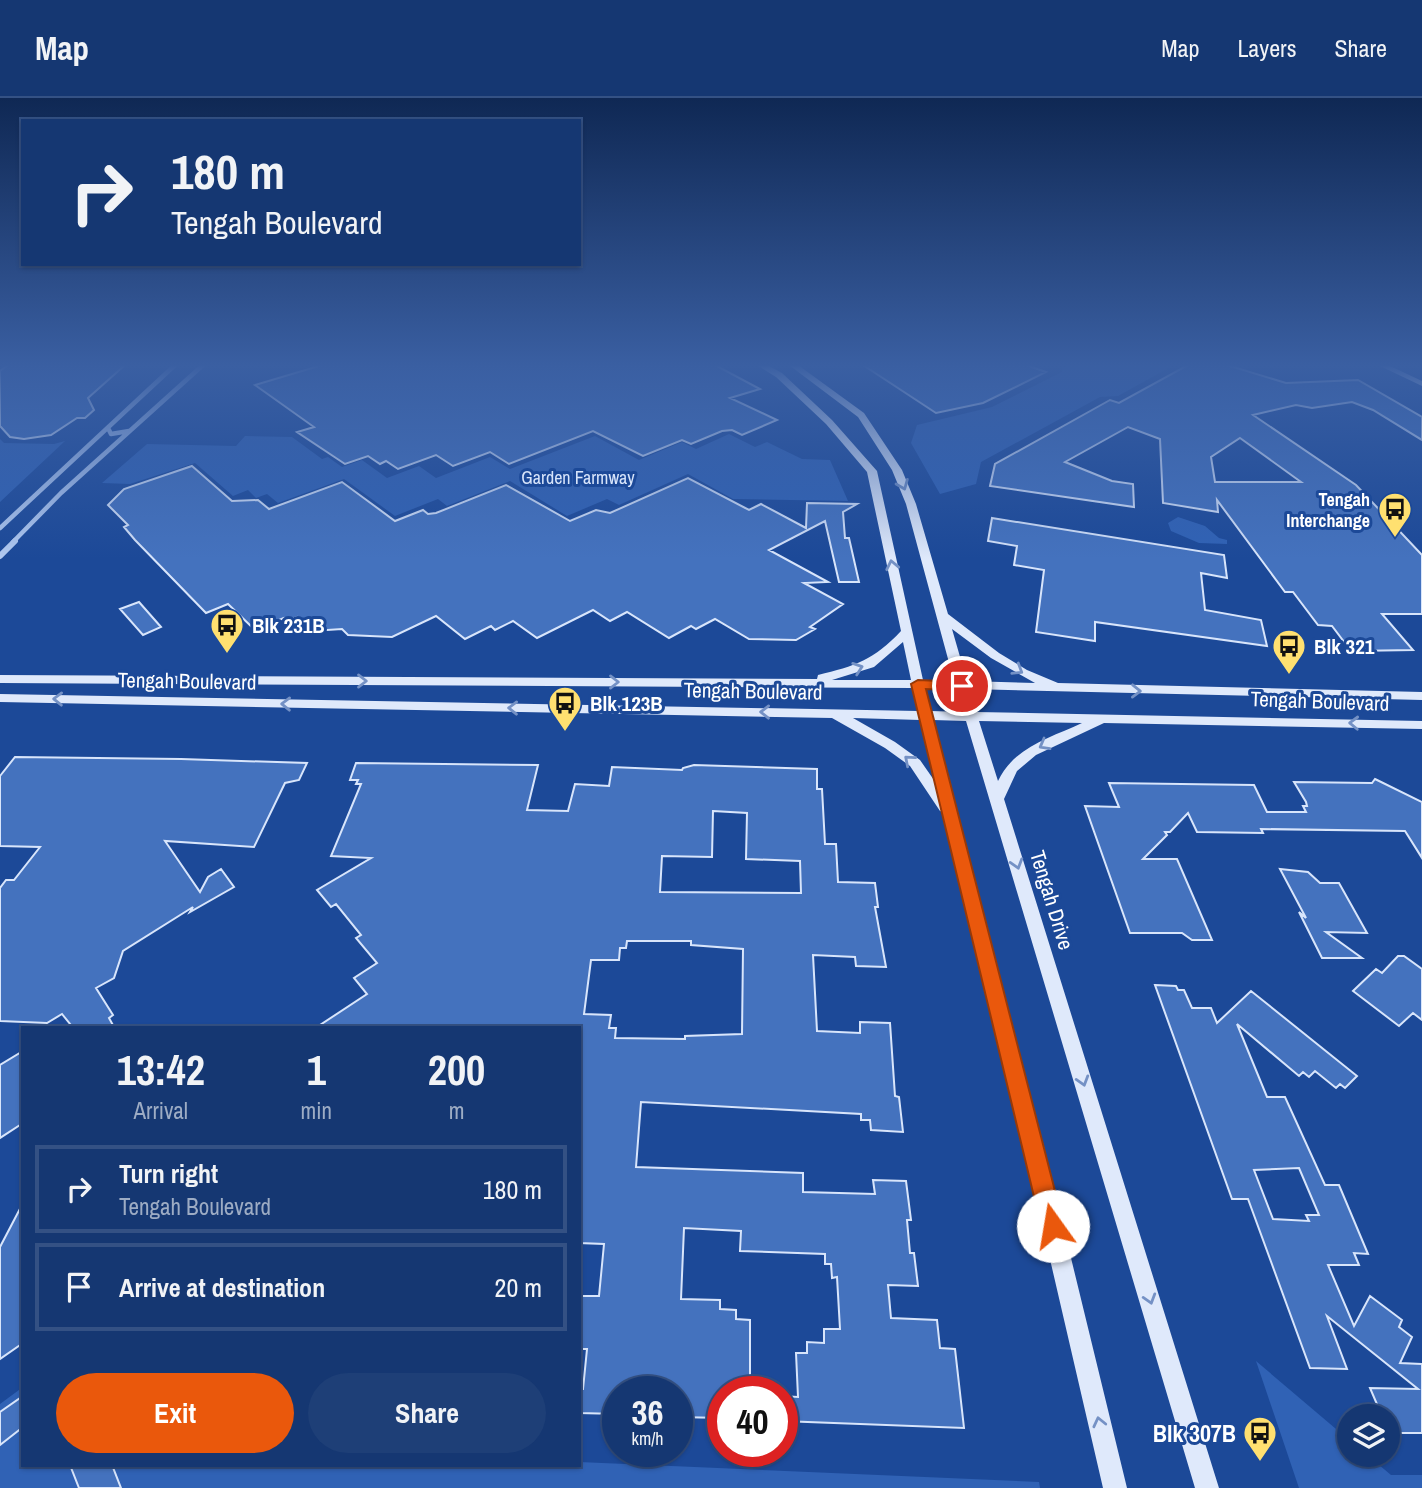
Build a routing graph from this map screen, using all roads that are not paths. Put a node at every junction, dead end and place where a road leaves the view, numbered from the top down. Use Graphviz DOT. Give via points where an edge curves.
graph roads {
  1 [pos="106,430"];
  2 [pos="109,430"];
  3 [pos="836,430"];
  4 [pos="871,430"];
  5 [pos="130,431"];
  6 [pos="0,528"];
  7 [pos="0,556"];
  8 [pos="943,616"];
  9 [pos="906,632"];
  10 [pos="0,679"];
  11 [pos="797,684"];
  12 [pos="918,684"];
  13 [pos="962,686"];
  14 [pos="1068,690"];
  15 [pos="1422,696"];
  16 [pos="0,698"];
  17 [pos="833,713"];
  18 [pos="925,713"];
  19 [pos="971,714"];
  20 [pos="1107,717"];
  21 [pos="1422,725"];
  22 [pos="997,799"];
  23 [pos="950,814"];
  24 [pos="1115,1488"];
  25 [pos="1207,1488"];
  1 -- 6 [label="street"];
  2 -- 5 [label="street" via="111,434"];
  9 -- 3 [label="main road, one-way" via="872,471"];
  4 -- 8 [label="main road, Tengah Drive, one-way" via="897,470 911,504"];
  5 -- 7 [label="street"];
  8 -- 13 [label="main road, Tengah Drive"];
  8 -- 14 [label="main road, one-way" via="1027,676"];
  11 -- 9 [label="main road, one-way" via="883,658"];
  9 -- 12 [label="main road"];
  10 -- 11 [label="main road, Tengah Boulevard, one-way"];
  11 -- 12 [label="main road, Tengah Boulevard"];
  12 -- 13 [label="main road, Tengah Boulevard"];
  12 -- 18 [label="main road"];
  13 -- 14 [label="main road, Tengah Boulevard"];
  13 -- 19 [label="main road, Tengah Drive"];
  14 -- 15 [label="main road, Tengah Boulevard, one-way"];
  17 -- 16 [label="main road, Tengah Boulevard, one-way"];
  17 -- 18 [label="main road, Tengah Boulevard"];
  23 -- 17 [label="main road, one-way" via="915,763"];
  18 -- 19 [label="main road, Tengah Boulevard"];
  18 -- 23 [label="main road"];
  19 -- 20 [label="main road, Tengah Boulevard"];
  19 -- 22 [label="main road, Tengah Drive"];
  21 -- 20 [label="main road, Tengah Boulevard, one-way"];
  20 -- 22 [label="main road, one-way" via="1031,752 1011,768"];
  22 -- 25 [label="main road, Tengah Drive, one-way"];
  24 -- 23 [label="main road, one-way"];
}
